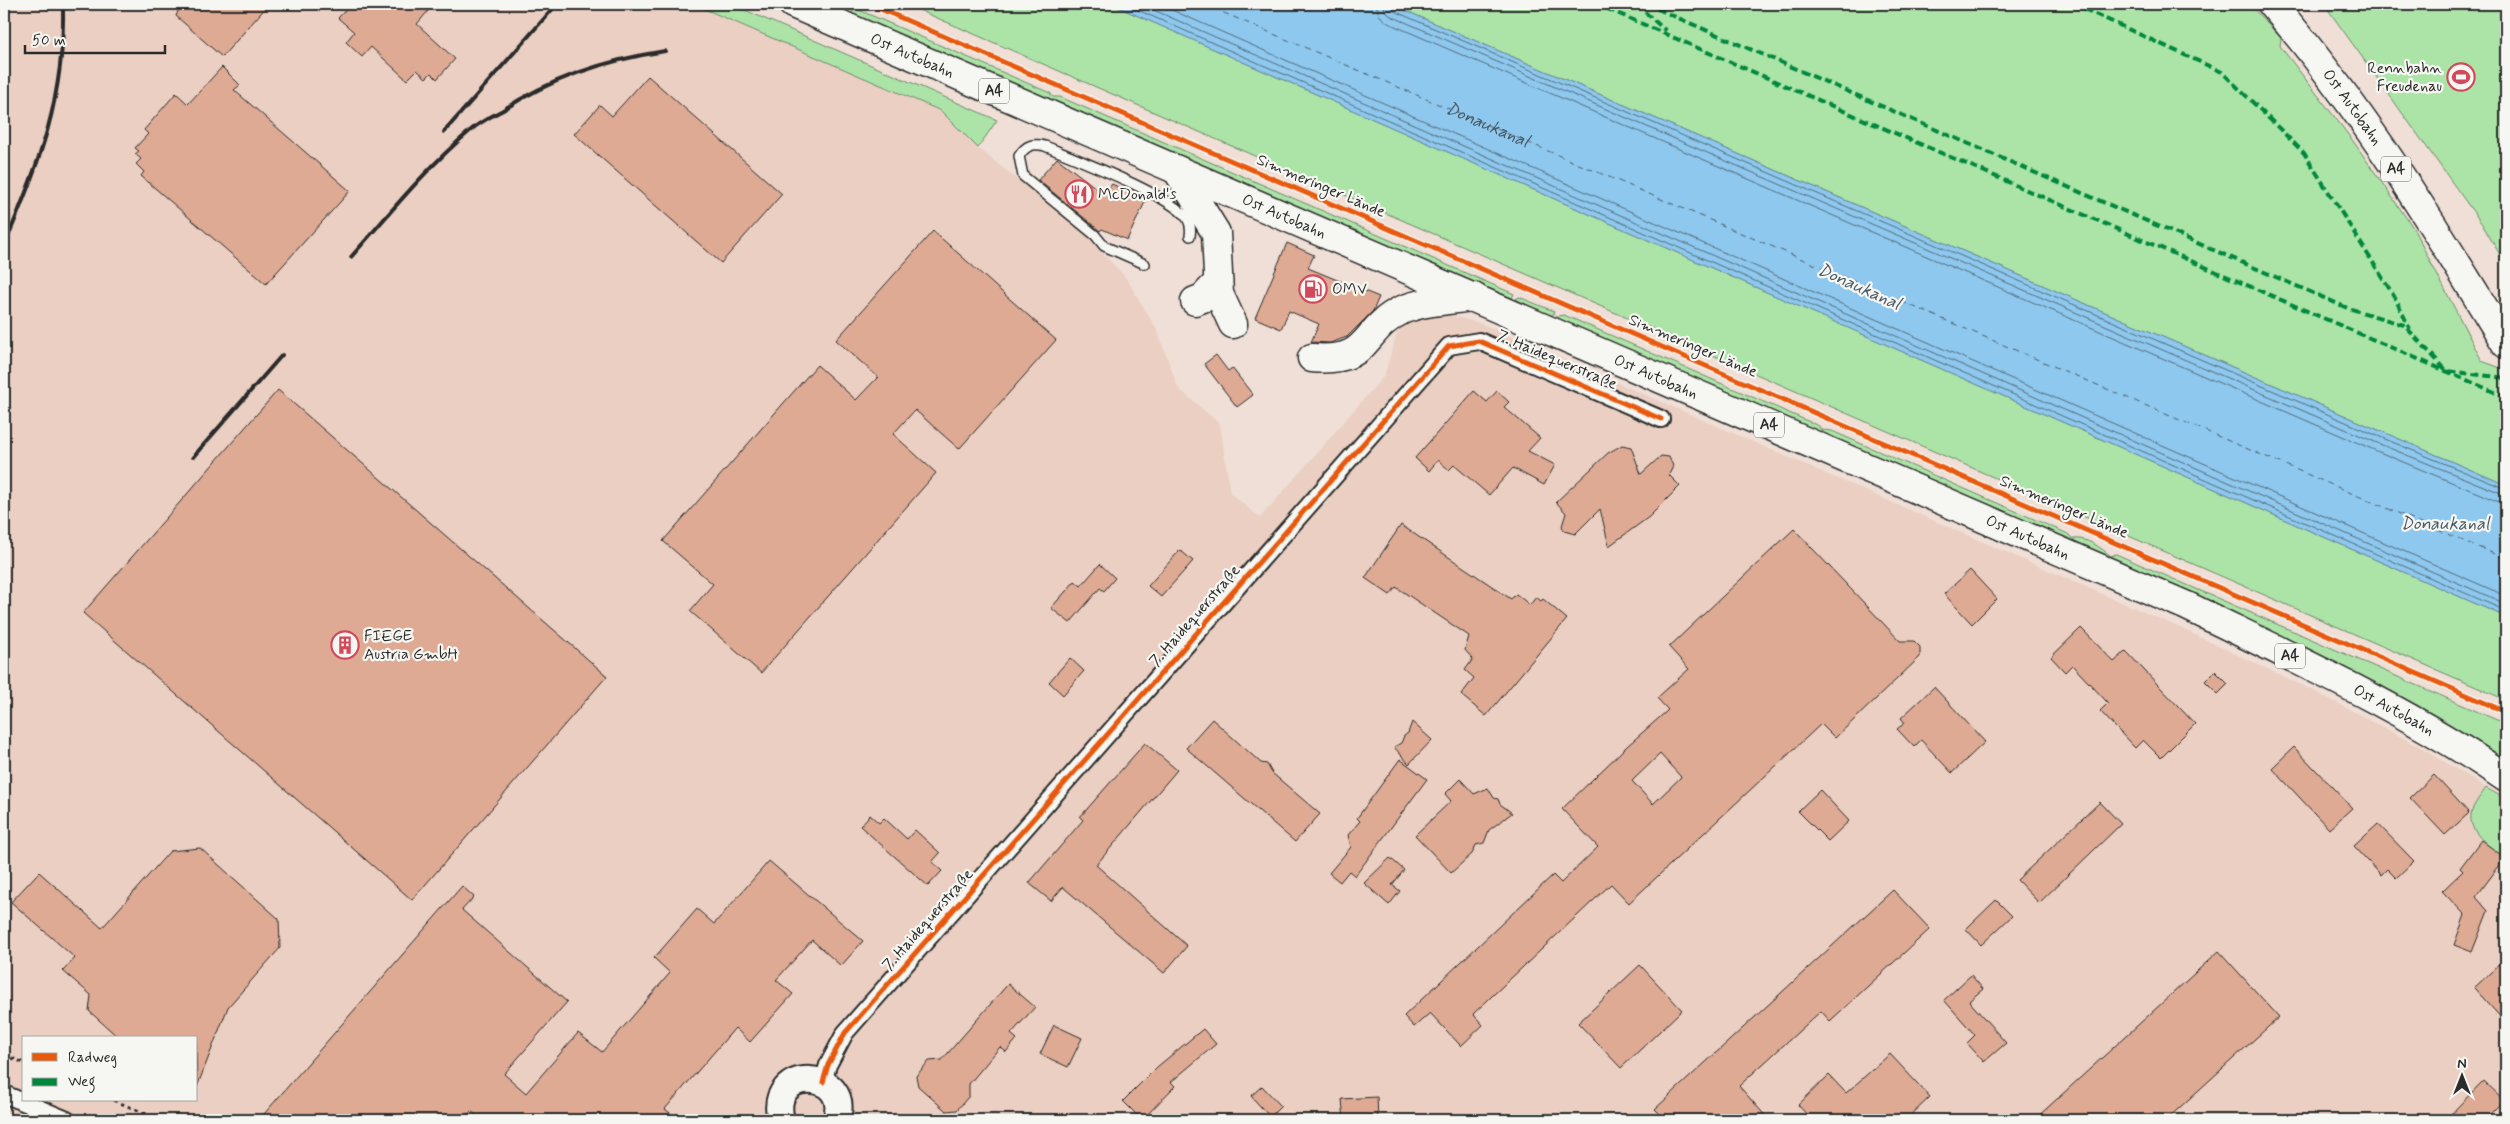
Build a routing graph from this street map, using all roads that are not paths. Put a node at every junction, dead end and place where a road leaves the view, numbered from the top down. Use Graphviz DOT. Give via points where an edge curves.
graph roads {
  1 [pos="793,4"];
  2 [pos="2272,4"];
  3 [pos="1177,170"];
  4 [pos="1190,236"];
  5 [pos="1145,264"];
  6 [pos="1218,282"];
  7 [pos="1474,297"];
  8 [pos="1195,301"];
  9 [pos="1233,324"];
  10 [pos="2506,344"];
  11 [pos="1312,358"];
  12 [pos="1661,419"];
  13 [pos="2506,778"];
  14 [pos="823,1082"];
  15 [pos="4,1094"];
  16 [pos="22,1101"];
  17 [pos="23,1102"];
  18 [pos="67,1120"];
  19 [pos="781,1120"];
  20 [pos="836,1120"];
  1 -- 3 [label="highway, Ost Autobahn / A4"];
  2 -- 10 [label="highway, Ost Autobahn / A4" via="2305,42 2376,140"];
  3 -- 6 [label="highway" via="1216,233"];
  3 -- 7 [label="highway, Ost Autobahn / A4"];
  4 -- 5 [label="lane" via="1187,218 1155,195 1045,146 1036,144 1025,148 1019,156 1023,176 1096,235 1104,246"];
  6 -- 8 [label="highway" via="1203,298"];
  6 -- 9 [label="highway" via="1219,294"];
  7 -- 11 [label="highway" via="1419,305 1401,311 1384,323 1360,349 1346,357"];
  7 -- 13 [label="highway, Ost Autobahn / A4" via="2187,606 2357,689"];
  12 -- 14 [label="street, 7. Haidequerstraße" via="1480,341 1448,346 845,1034 828,1065"];
  14 -- 19 [label="main road" via="802,1079 785,1090 780,1099"];
  14 -- 20 [label="main road" via="835,1093 838,1103"];
  15 -- 16 [label="street"];
  17 -- 18 [label="street"];
}
